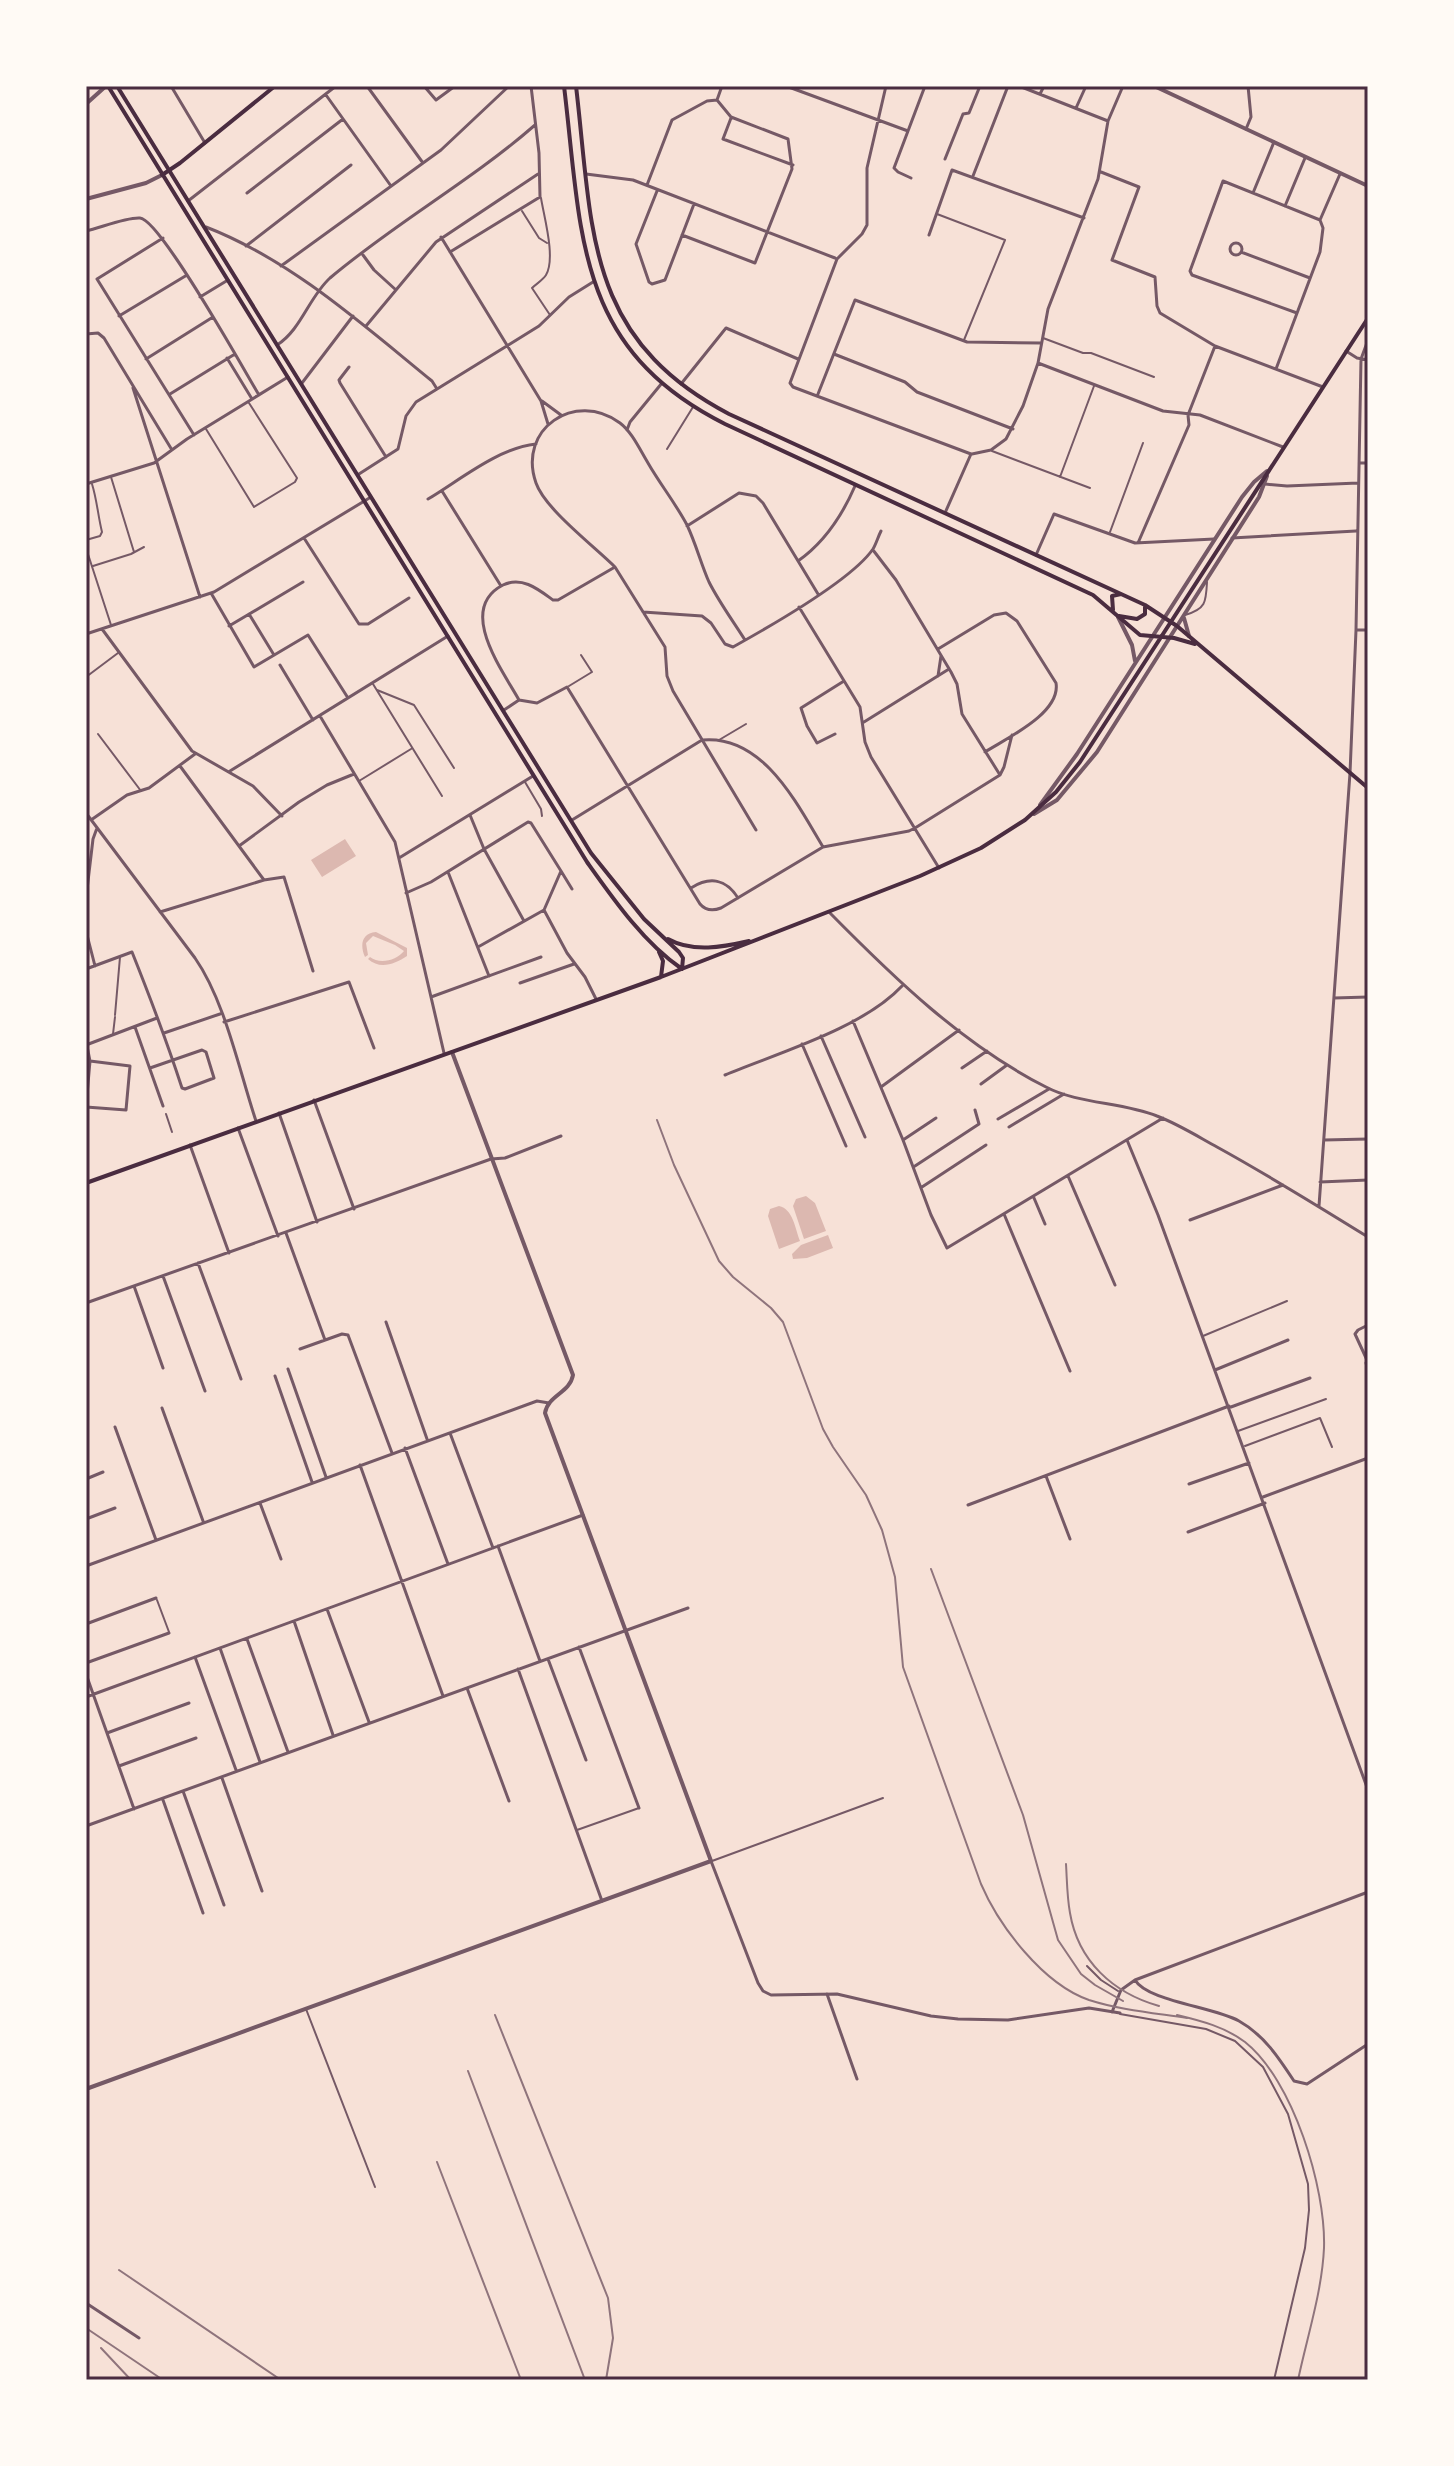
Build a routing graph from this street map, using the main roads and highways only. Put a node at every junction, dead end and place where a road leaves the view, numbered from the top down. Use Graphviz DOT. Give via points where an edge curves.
graph roads {
  1 [pos="107,86"];
  2 [pos="117,86"];
  3 [pos="564,86"];
  4 [pos="576,86"];
  5 [pos="272,87"];
  6 [pos="169,170"];
  7 [pos="162,175"];
  8 [pos="1366,322"];
  9 [pos="883,485"];
  10 [pos="878,495"];
  11 [pos="1123,594"];
  12 [pos="1145,605"];
  13 [pos="1117,615"];
  14 [pos="1205,649"];
  15 [pos="1368,788"];
  16 [pos="571,821"];
  17 [pos="564,825"];
  18 [pos="656,932"];
  19 [pos="768,936"];
  20 [pos="653,944"];
  21 [pos="682,969"];
  22 [pos="661,977"];
  23 [pos="86,1183"];
  1 -- 7 [label="main road"];
  2 -- 6 [label="main road"];
  3 -- 10 [label="main road" via="593,282 615,328 640,361 693,407"];
  4 -- 9 [label="main road" via="597,251 610,296 638,342 681,384 729,414"];
  5 -- 6 [label="main road"];
  6 -- 7 [label="main road"];
  6 -- 16 [label="main road"];
  7 -- 17 [label="main road"];
  8 -- 19 [label="main road" via="1080,762 1034,814 939,868"];
  9 -- 10 [label="main road"];
  9 -- 11 [label="main road"];
  10 -- 13 [label="main road" via="1093,595"];
  11 -- 12 [label="main road"];
  11 -- 13 [label="main road" via="1111,600"];
  12 -- 13 [label="main road" via="1145,614 1137,619"];
  12 -- 14 [label="main road"];
  13 -- 14 [label="main road" via="1136,633 1189,641"];
  14 -- 15 [label="main road"];
  16 -- 17 [label="main road"];
  16 -- 18 [label="main road" via="609,878"];
  17 -- 20 [label="main road"];
  18 -- 19 [label="main road" via="691,947"];
  18 -- 21 [label="main road" via="681,955"];
  19 -- 21 [label="main road"];
  20 -- 21 [label="main road"];
  20 -- 22 [label="main road" via="662,958"];
  21 -- 22 [label="main road"];
  22 -- 23 [label="main road"];
}
